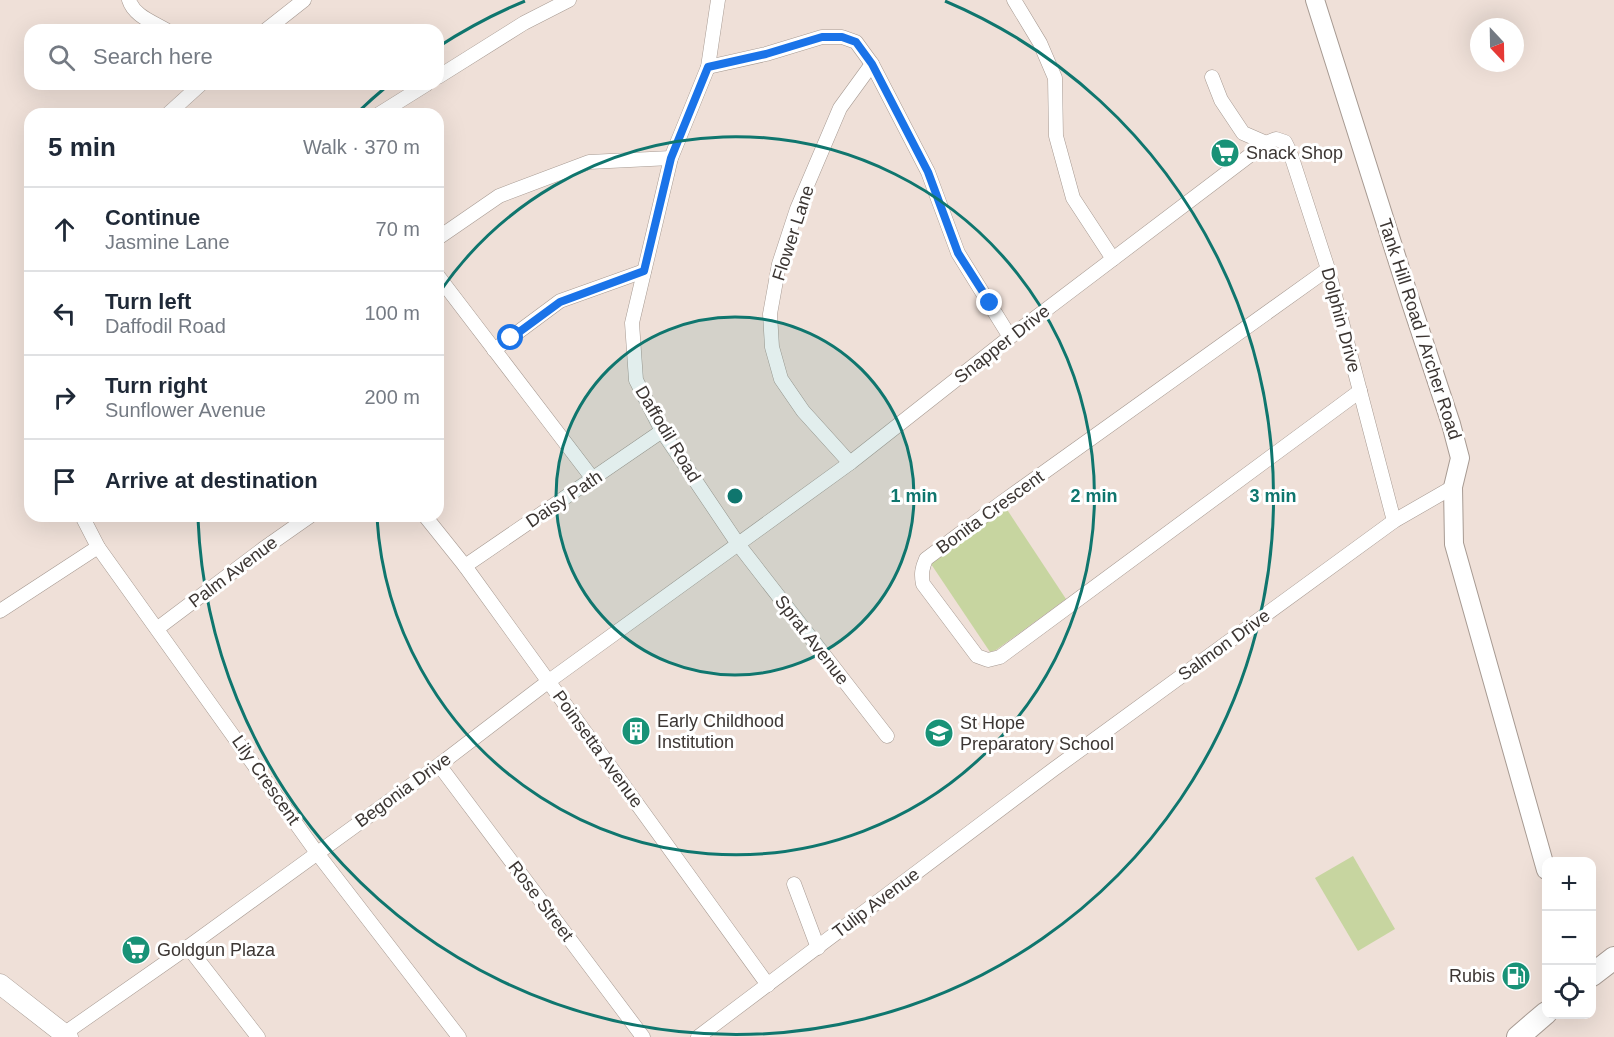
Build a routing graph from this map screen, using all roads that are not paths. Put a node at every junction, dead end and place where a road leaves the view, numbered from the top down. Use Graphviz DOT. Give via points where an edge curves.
graph roads {
  1 [pos="129,0"];
  2 [pos="304,0"];
  3 [pos="568,0"];
  4 [pos="718,0"];
  5 [pos="1014,0"];
  6 [pos="1315,0"];
  7 [pos="156,24"];
  8 [pos="274,24"];
  9 [pos="872,64"];
  10 [pos="708,67"];
  11 [pos="444,73"];
  12 [pos="1212,77"];
  13 [pos="194,90"];
  14 [pos="417,90"];
  15 [pos="175,108"];
  16 [pos="389,108"];
  17 [pos="1266,143"];
  18 [pos="671,158"];
  19 [pos="444,234"];
  20 [pos="1113,259"];
  21 [pos="1328,269"];
  22 [pos="644,271"];
  23 [pos="444,284"];
  24 [pos="1010,337"];
  25 [pos="495,350"];
  26 [pos="1360,391"];
  27 [pos="662,431"];
  28 [pos="850,463"];
  29 [pos="593,479"];
  30 [pos="1453,487"];
  31 [pos="1394,521"];
  32 [pos="85,522"];
  33 [pos="301,522"];
  34 [pos="430,522"];
  35 [pos="738,544"];
  36 [pos="99,547"];
  37 [pos="465,566"];
  38 [pos="0,611"];
  39 [pos="158,628"];
  40 [pos="549,681"];
  41 [pos="887,736"];
  42 [pos="439,765"];
  43 [pos="1054,769"];
  44 [pos="317,853"];
  45 [pos="1542,857"];
  46 [pos="794,884"];
  47 [pos="188,947"];
  48 [pos="818,948"];
  49 [pos="1614,958"];
  50 [pos="1596,972"];
  51 [pos="0,984"];
  52 [pos="768,985"];
  53 [pos="1542,1016"];
  54 [pos="66,1035"];
  55 [pos="258,1037"];
  56 [pos="459,1037"];
  57 [pos="643,1037"];
  58 [pos="698,1037"];
  59 [pos="1518,1037"];
  1 -- 7 [label="street" via="137,13"];
  2 -- 8 [label="street"];
  3 -- 11 [label="street"];
  4 -- 10 [label="street, Daffodil Road"];
  5 -- 20 [label="street" via="1040,43 1055,78 1056,135 1073,198"];
  6 -- 30 [label="street, Tank Hill Road / Archer Road" via="1451,424 1460,458"];
  9 -- 10 [label="street" via="856,42 822,37"];
  9 -- 24 [label="street" via="928,172 958,253"];
  9 -- 28 [label="street, Flower Lane" via="840,108 797,209 779,264 770,314 772,347 782,379 803,411"];
  10 -- 18 [label="street, Daffodil Road"];
  12 -- 17 [label="street" via="1221,100 1243,133"];
  13 -- 15 [label="street"];
  14 -- 16 [label="street"];
  17 -- 20 [label="street, Snapper Drive"];
  17 -- 21 [label="street, Dolphin Drive" via="1285,142 1290,152"];
  18 -- 19 [label="street" via="589,162 500,196"];
  18 -- 22 [label="street, Daffodil Road"];
  20 -- 24 [label="street, Snapper Drive"];
  21 -- 26 [label="street, Dolphin Drive"];
  21 -- 26 [label="street, Bonita Crescent" via="926,559 921,575 923,584 977,656 988,660 1000,657"];
  22 -- 25 [label="street" via="560,302"];
  22 -- 27 [label="street, Daffodil Road" via="632,323 636,380"];
  23 -- 25 [label="street"];
  24 -- 28 [label="street, Snapper Drive"];
  25 -- 29 [label="street"];
  26 -- 31 [label="street, Dolphin Drive"];
  27 -- 29 [label="street, Daisy Path"];
  27 -- 35 [label="street, Daffodil Road"];
  28 -- 35 [label="street, Snapper Drive"];
  29 -- 37 [label="street, Daisy Path"];
  30 -- 31 [label="street, Salmon Drive"];
  30 -- 45 [label="street, Tank Hill Road / Archer Road" via="1454,544"];
  31 -- 43 [label="street, Salmon Drive"];
  32 -- 36 [label="street, Lily Crescent"];
  33 -- 39 [label="street, Palm Avenue"];
  34 -- 37 [label="street, Poinsetta Avenue"];
  35 -- 40 [label="street, Begonia Drive"];
  35 -- 41 [label="street, Sprat Avenue"];
  36 -- 38 [label="street"];
  36 -- 39 [label="street, Lily Crescent"];
  37 -- 40 [label="street, Poinsetta Avenue"];
  39 -- 44 [label="street, Lily Crescent"];
  40 -- 42 [label="street, Begonia Drive"];
  40 -- 52 [label="street, Poinsetta Avenue"];
  42 -- 44 [label="street, Begonia Drive"];
  42 -- 57 [label="street, Rose Street"];
  43 -- 48 [label="street, Tulip Avenue"];
  44 -- 47 [label="street, Begonia Drive"];
  44 -- 56 [label="street, Lily Crescent"];
  46 -- 48 [label="street"];
  47 -- 54 [label="street, Begonia Drive"];
  47 -- 55 [label="street"];
  48 -- 52 [label="street, Tulip Avenue"];
  49 -- 50 [label="main road"];
  51 -- 54 [label="main road"];
  52 -- 58 [label="street, Tulip Avenue"];
  53 -- 59 [label="main road"];
}
